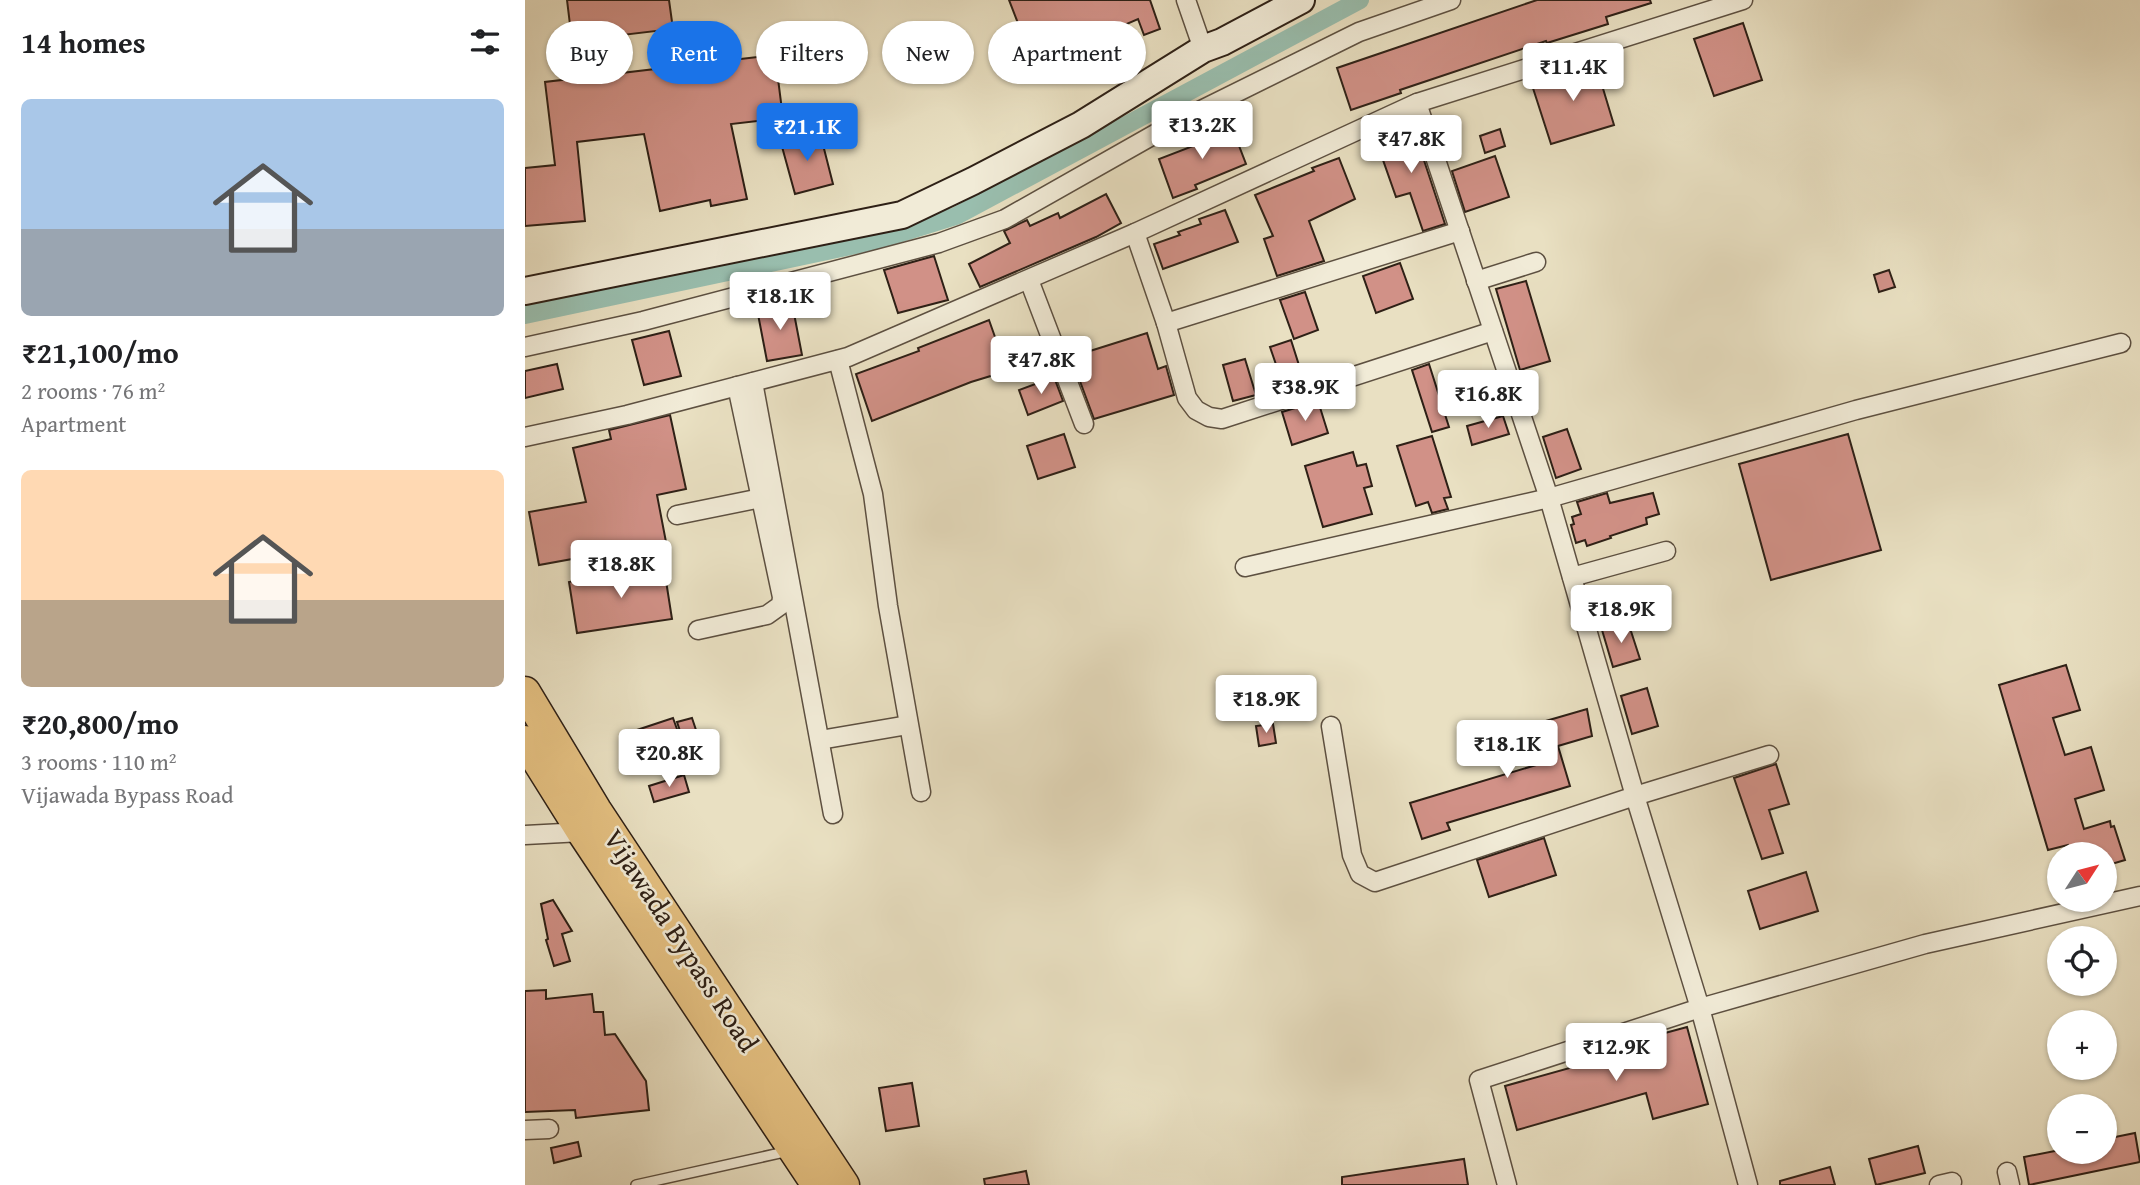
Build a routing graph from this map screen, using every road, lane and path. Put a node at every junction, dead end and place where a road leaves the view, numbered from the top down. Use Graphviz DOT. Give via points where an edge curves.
graph roads {
  1 [pos="1186,0"];
  2 [pos="1301,0"];
  3 [pos="1451,0"];
  4 [pos="1743,0"];
  5 [pos="1203,49"];
  6 [pos="1417,103"];
  7 [pos="1460,231"];
  8 [pos="1135,233"];
  9 [pos="1536,262"];
  10 [pos="1029,280"];
  11 [pos="1476,281"];
  12 [pos="525,291"];
  13 [pos="1166,323"];
  14 [pos="1493,331"];
  15 [pos="2121,343"];
  16 [pos="525,347"];
  17 [pos="838,360"];
  18 [pos="745,384"];
  19 [pos="1084,424"];
  20 [pos="525,437"];
  21 [pos="761,498"];
  22 [pos="1549,498"];
  23 [pos="677,515"];
  24 [pos="1666,551"];
  25 [pos="1245,567"];
  26 [pos="1572,578"];
  27 [pos="698,630"];
  28 [pos="525,692"];
  29 [pos="908,725"];
  30 [pos="1331,726"];
  31 [pos="820,740"];
  32 [pos="525,741"];
  33 [pos="1769,755"];
  34 [pos="921,792"];
  35 [pos="1635,796"];
  36 [pos="833,814"];
  37 [pos="582,831"];
  38 [pos="525,835"];
  39 [pos="2140,896"];
  40 [pos="1700,1008"];
  41 [pos="549,1129"];
  42 [pos="525,1130"];
  43 [pos="794,1150"];
  44 [pos="636,1185"];
  45 [pos="817,1185"];
  46 [pos="844,1185"];
  47 [pos="1507,1185"];
  48 [pos="1748,1185"];
  1 -- 5 [label="street"];
  2 -- 5 [label="street"];
  3 -- 16 [label="street" via="1359,32 1171,125 1005,219 950,239 643,321"];
  4 -- 6 [label="street"];
  5 -- 12 [label="street" via="1081,125 902,215"];
  6 -- 7 [label="street"];
  6 -- 8 [label="street"];
  7 -- 11 [label="street"];
  7 -- 13 [label="street"];
  8 -- 10 [label="street"];
  8 -- 13 [label="street"];
  9 -- 11 [label="street"];
  10 -- 17 [label="street"];
  10 -- 19 [label="street"];
  11 -- 14 [label="street"];
  13 -- 14 [label="street" via="1187,398 1196,410 1222,419"];
  14 -- 22 [label="street"];
  15 -- 22 [label="street" via="1856,410"];
  17 -- 18 [label="street"];
  17 -- 29 [label="street" via="873,494"];
  18 -- 20 [label="street"];
  18 -- 21 [label="street"];
  18 -- 31 [label="street"];
  21 -- 23 [label="street"];
  21 -- 27 [label="street" via="781,605 767,615"];
  22 -- 25 [label="street"];
  22 -- 26 [label="street"];
  24 -- 26 [label="street"];
  26 -- 35 [label="street"];
  28 -- 46 [label="main road, Vijawada Bypass Road" via="596,810"];
  29 -- 31 [label="street"];
  29 -- 34 [label="street"];
  30 -- 35 [label="street" via="1352,855 1360,874 1375,882"];
  31 -- 36 [label="street"];
  32 -- 37 [label="main road, Vijawada Bypass Road"];
  33 -- 35 [label="street"];
  35 -- 40 [label="street"];
  37 -- 38 [label="street"];
  37 -- 43 [label="main road, Vijawada Bypass Road"];
  39 -- 40 [label="street" via="1925,944"];
  40 -- 47 [label="street" via="1479,1080"];
  40 -- 48 [label="street"];
  41 -- 42 [label="street"];
  43 -- 44 [label="lane"];
  43 -- 45 [label="main road, Vijawada Bypass Road"];
}
